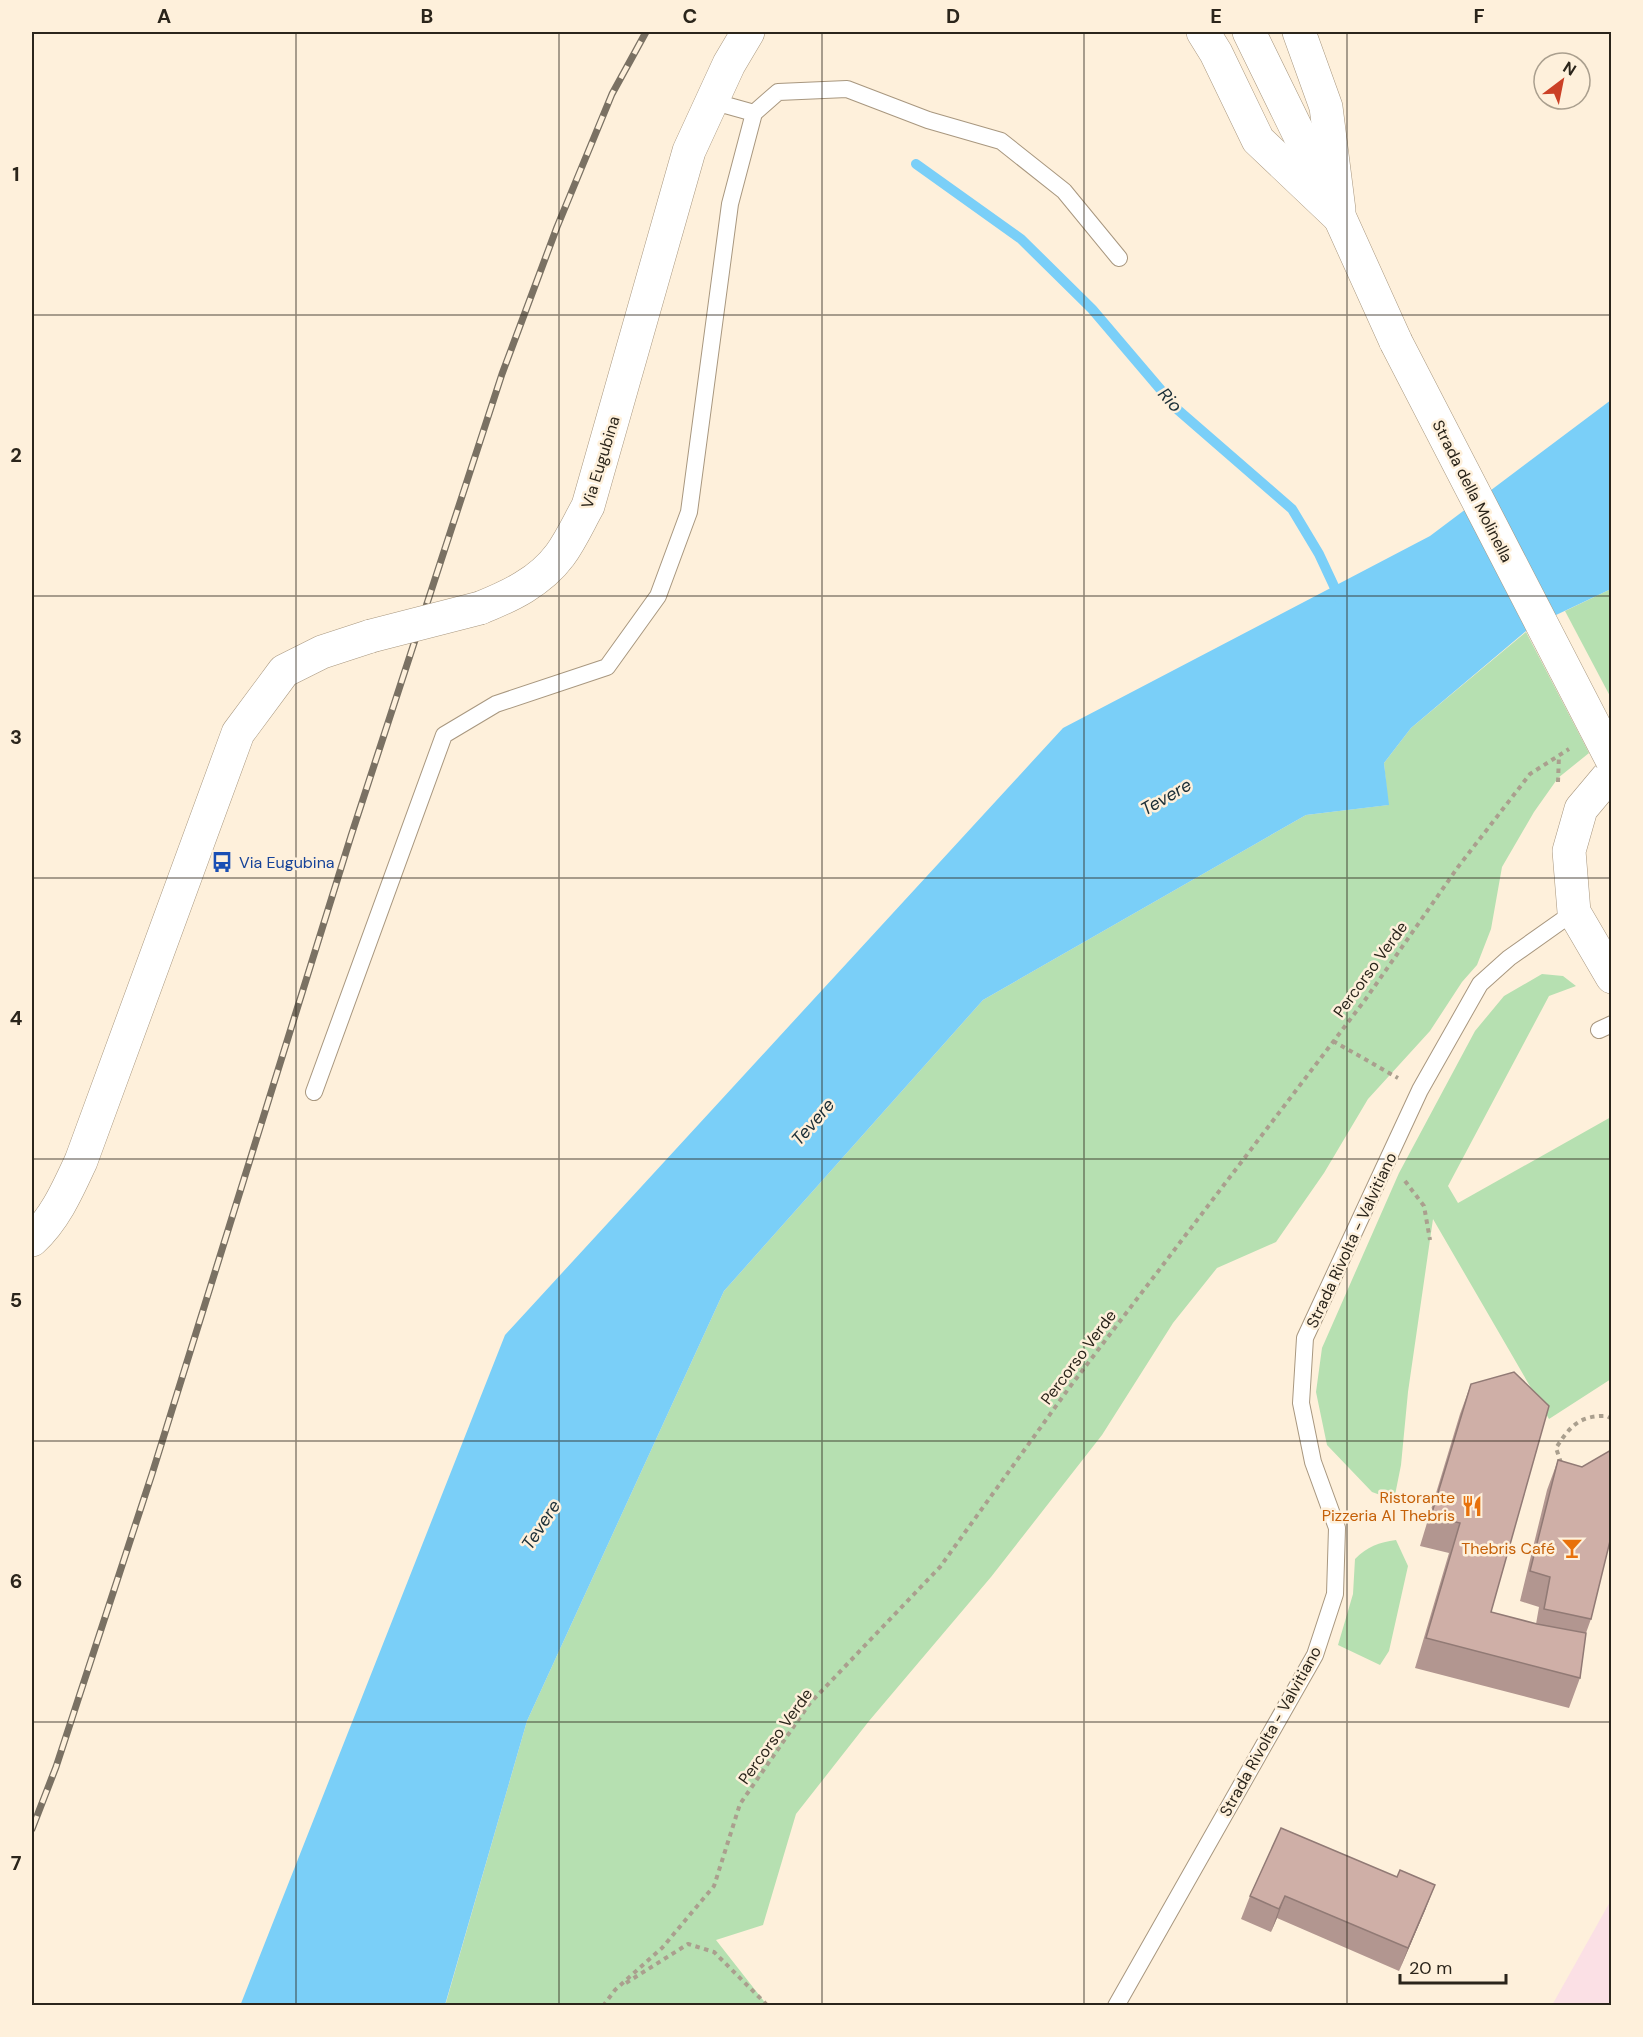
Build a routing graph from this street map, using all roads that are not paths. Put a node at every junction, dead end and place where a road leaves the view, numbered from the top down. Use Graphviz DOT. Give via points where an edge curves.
graph roads {
  1 [pos="748,32"];
  2 [pos="766,32"];
  3 [pos="1203,32"];
  4 [pos="1249,32"];
  5 [pos="1299,32"];
  6 [pos="729,64"];
  7 [pos="711,101"];
  8 [pos="754,113"];
  9 [pos="1340,218"];
  10 [pos="1119,258"];
  11 [pos="1611,760"];
  12 [pos="1611,776"];
  13 [pos="1574,912"];
  14 [pos="1611,977"];
  15 [pos="314,1092"];
  16 [pos="32,1240"];
  17 [pos="1116,2006"];
  1 -- 6 [label="street, Via Eugubina"];
  2 -- 6 [label="street"];
  3 -- 9 [label="street, Strada della Molinella" via="1258,140"];
  4 -- 9 [label="street, Strada della Molinella"];
  5 -- 9 [label="street" via="1326,108"];
  6 -- 7 [label="street, Via Eugubina"];
  7 -- 8 [label="lane"];
  7 -- 16 [label="street, Via Eugubina, bridge" via="689,151 588,506 561,554 528,585 509,596 480,608 322,652 284,671 238,733 81,1161 44,1229"];
  8 -- 10 [label="lane" via="778,92 848,88 928,120 1001,141 1064,191"];
  8 -- 15 [label="lane" via="730,204 689,512 658,596 607,666 496,704 444,735"];
  9 -- 11 [label="street, Strada della Molinella, bridge" via="1396,342"];
  12 -- 13 [label="street" via="1581,809 1569,851"];
  13 -- 14 [label="street"];
  13 -- 17 [label="lane, Strada Rivolta - Valvitiano" via="1509,958 1480,984 1420,1090 1305,1338 1301,1403 1313,1462 1336,1528 1335,1594 1315,1655"];
}
